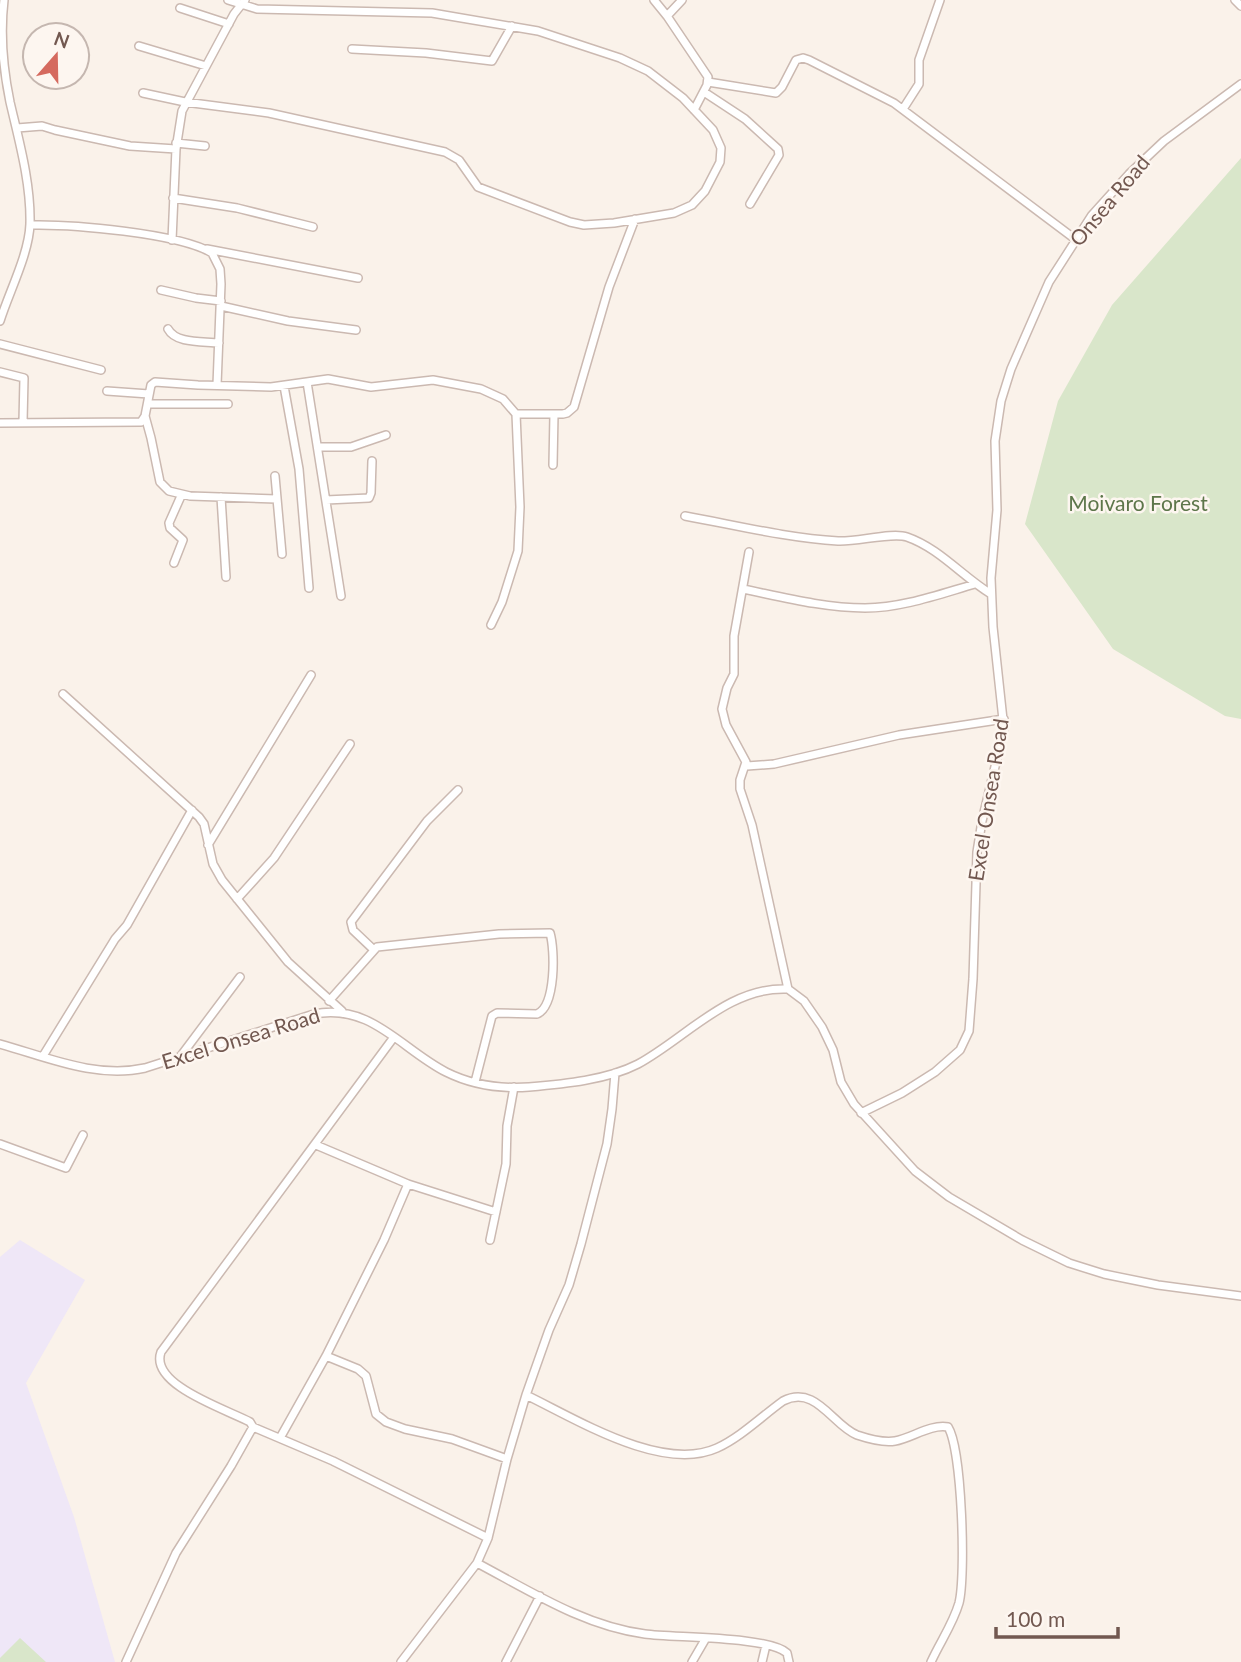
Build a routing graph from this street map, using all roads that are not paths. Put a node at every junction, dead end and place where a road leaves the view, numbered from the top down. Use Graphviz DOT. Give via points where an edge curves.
graph roads {
  1 [pos="4,0"];
  2 [pos="228,0"];
  3 [pos="654,0"];
  4 [pos="681,0"];
  5 [pos="940,0"];
  6 [pos="1235,0"];
  7 [pos="243,2"];
  8 [pos="1241,6"];
  9 [pos="180,8"];
  10 [pos="667,16"];
  11 [pos="229,24"];
  12 [pos="512,26"];
  13 [pos="139,46"];
  14 [pos="352,49"];
  15 [pos="206,66"];
  16 [pos="708,82"];
  17 [pos="1241,84"];
  18 [pos="704,92"];
  19 [pos="143,93"];
  20 [pos="185,102"];
  21 [pos="903,109"];
  22 [pos="694,110"];
  23 [pos="17,128"];
  24 [pos="176,146"];
  25 [pos="205,146"];
  26 [pos="173,198"];
  27 [pos="750,204"];
  28 [pos="635,219"];
  29 [pos="30,225"];
  30 [pos="313,227"];
  31 [pos="1075,239"];
  32 [pos="172,240"];
  33 [pos="206,249"];
  34 [pos="358,278"];
  35 [pos="161,290"];
  36 [pos="221,304"];
  37 [pos="0,321"];
  38 [pos="168,329"];
  39 [pos="356,330"];
  40 [pos="219,343"];
  41 [pos="0,344"];
  42 [pos="1018,350"];
  43 [pos="101,370"];
  44 [pos="0,372"];
  45 [pos="307,382"];
  46 [pos="217,385"];
  47 [pos="284,386"];
  48 [pos="107,391"];
  49 [pos="149,394"];
  50 [pos="148,404"];
  51 [pos="228,404"];
  52 [pos="516,414"];
  53 [pos="554,414"];
  54 [pos="145,416"];
  55 [pos="23,422"];
  56 [pos="0,423"];
  57 [pos="386,435"];
  58 [pos="318,447"];
  59 [pos="372,461"];
  60 [pos="553,465"];
  61 [pos="275,476"];
  62 [pos="181,496"];
  63 [pos="221,497"];
  64 [pos="276,499"];
  65 [pos="326,500"];
  66 [pos="685,516"];
  67 [pos="749,552"];
  68 [pos="282,554"];
  69 [pos="174,564"];
  70 [pos="226,577"];
  71 [pos="975,584"];
  72 [pos="309,588"];
  73 [pos="743,589"];
  74 [pos="991,594"];
  75 [pos="341,596"];
  76 [pos="491,625"];
  77 [pos="312,675"];
  78 [pos="63,694"];
  79 [pos="1004,719"];
  80 [pos="350,744"];
  81 [pos="747,766"];
  82 [pos="458,790"];
  83 [pos="192,810"];
  84 [pos="208,846"];
  85 [pos="237,899"];
  86 [pos="373,949"];
  87 [pos="240,977"];
  88 [pos="788,989"];
  89 [pos="329,1000"];
  90 [pos="343,1012"];
  91 [pos="394,1037"];
  92 [pos="0,1044"];
  93 [pos="43,1056"];
  94 [pos="180,1057"];
  95 [pos="615,1073"];
  96 [pos="475,1082"];
  97 [pos="514,1087"];
  98 [pos="861,1113"];
  99 [pos="83,1135"];
  100 [pos="0,1144"];
  101 [pos="316,1145"];
  102 [pos="408,1184"];
  103 [pos="496,1212"];
  104 [pos="490,1240"];
  105 [pos="1241,1296"];
  106 [pos="327,1356"];
  107 [pos="526,1395"];
  108 [pos="253,1427"];
  109 [pos="280,1438"];
  110 [pos="507,1459"];
  111 [pos="488,1538"];
  112 [pos="477,1563"];
  113 [pos="540,1597"];
  114 [pos="706,1638"];
  115 [pos="766,1645"];
  116 [pos="126,1662"];
  117 [pos="401,1662"];
  118 [pos="506,1662"];
  119 [pos="692,1662"];
  120 [pos="762,1662"];
  121 [pos="789,1662"];
  122 [pos="931,1662"];
  1 -- 23 [label="street" via="2,51"];
  2 -- 7 [label="street"];
  3 -- 10 [label="street"];
  4 -- 10 [label="street"];
  5 -- 21 [label="street" via="919,60 919,84"];
  6 -- 8 [label="street"];
  7 -- 11 [label="street"];
  7 -- 12 [label="street" via="257,9 432,13"];
  9 -- 11 [label="street"];
  10 -- 16 [label="street"];
  11 -- 15 [label="street"];
  12 -- 14 [label="street" via="492,61"];
  12 -- 22 [label="street" via="634,64 661,80"];
  13 -- 15 [label="street"];
  15 -- 20 [label="street"];
  16 -- 18 [label="street"];
  16 -- 21 [label="street" via="776,93 794,63 803,58"];
  17 -- 31 [label="street, Onsea Road" via="1148,155"];
  18 -- 22 [label="street"];
  18 -- 27 [label="street" via="745,118 779,149"];
  19 -- 20 [label="street"];
  20 -- 24 [label="street"];
  20 -- 28 [label="street" via="269,113 445,152 459,160 478,187 570,222 597,225"];
  21 -- 31 [label="street"];
  22 -- 28 [label="street" via="713,130 721,148 713,177 683,210"];
  23 -- 24 [label="street" via="43,126 130,146"];
  23 -- 29 [label="street"];
  24 -- 25 [label="street"];
  24 -- 26 [label="street"];
  26 -- 30 [label="street"];
  26 -- 32 [label="street"];
  28 -- 53 [label="street" via="609,287 574,407 568,413"];
  29 -- 32 [label="street"];
  29 -- 37 [label="street"];
  31 -- 42 [label="street, Onsea Road"];
  32 -- 33 [label="street"];
  33 -- 34 [label="street"];
  33 -- 36 [label="street" via="220,269"];
  35 -- 36 [label="street"];
  36 -- 39 [label="street"];
  36 -- 40 [label="street"];
  38 -- 40 [label="street" via="181,339"];
  40 -- 46 [label="street"];
  41 -- 43 [label="street"];
  42 -- 74 [label="street, Excel Onsea Road" via="1005,386 995,441 997,510"];
  44 -- 55 [label="street" via="24,378"];
  45 -- 47 [label="street"];
  45 -- 52 [label="street" via="328,379 372,387 442,381 492,393"];
  45 -- 58 [label="street"];
  46 -- 47 [label="street"];
  46 -- 49 [label="street" via="155,382"];
  47 -- 72 [label="street" via="299,469"];
  48 -- 49 [label="street"];
  49 -- 50 [label="street"];
  50 -- 51 [label="street"];
  50 -- 54 [label="street"];
  52 -- 53 [label="street"];
  52 -- 76 [label="street" via="518,551"];
  53 -- 60 [label="street"];
  54 -- 55 [label="street" via="137,422"];
  54 -- 62 [label="street" via="159,482"];
  55 -- 56 [label="street"];
  57 -- 58 [label="street" via="351,447"];
  58 -- 65 [label="street"];
  59 -- 65 [label="street" via="369,499"];
  61 -- 64 [label="street"];
  62 -- 63 [label="street"];
  62 -- 69 [label="street" via="169,523 183,540"];
  63 -- 64 [label="street"];
  63 -- 70 [label="street"];
  64 -- 68 [label="street"];
  65 -- 75 [label="street"];
  66 -- 71 [label="street" via="841,541 904,536"];
  67 -- 73 [label="street"];
  71 -- 73 [label="street" via="866,608"];
  71 -- 74 [label="street"];
  73 -- 81 [label="street" via="734,636 734,674 722,709"];
  74 -- 79 [label="street, Excel Onsea Road"];
  77 -- 84 [label="street"];
  78 -- 83 [label="street"];
  79 -- 81 [label="street"];
  79 -- 98 [label="street, Excel Onsea Road" via="977,852 973,991 966,1038 955,1056 935,1072"];
  80 -- 85 [label="street" via="274,858"];
  81 -- 88 [label="street" via="740,789 755,834"];
  82 -- 86 [label="street" via="427,821 351,922 353,930"];
  83 -- 84 [label="street" via="204,824"];
  83 -- 93 [label="street" via="127,925"];
  84 -- 85 [label="street" via="222,880"];
  85 -- 89 [label="street" via="288,961"];
  86 -- 89 [label="street"];
  86 -- 96 [label="street" via="499,934 550,933 548,1004 537,1014 495,1014"];
  87 -- 94 [label="street"];
  88 -- 95 [label="street, Excel Onsea Road" via="736,1001 637,1064"];
  88 -- 98 [label="street" via="804,1001 822,1027 841,1082"];
  89 -- 90 [label="street"];
  90 -- 91 [label="street, Excel Onsea Road" via="360,1016"];
  90 -- 94 [label="street, Excel Onsea Road" via="314,1014"];
  91 -- 96 [label="street, Excel Onsea Road" via="439,1068"];
  91 -- 101 [label="street"];
  92 -- 93 [label="street, Excel Onsea Road"];
  93 -- 94 [label="street, Excel Onsea Road" via="113,1072"];
  95 -- 97 [label="street, Excel Onsea Road"];
  95 -- 107 [label="street" via="607,1144 581,1244"];
  96 -- 97 [label="street, Excel Onsea Road"];
  97 -- 103 [label="street"];
  98 -- 105 [label="street" via="930,1184 1053,1257 1129,1279"];
  99 -- 100 [label="street" via="66,1168"];
  101 -- 102 [label="street"];
  101 -- 108 [label="street" via="159,1358 174,1383"];
  102 -- 103 [label="street"];
  102 -- 106 [label="street"];
  103 -- 104 [label="street"];
  106 -- 109 [label="street"];
  106 -- 110 [label="street" via="366,1376 376,1413 386,1422"];
  107 -- 110 [label="street"];
  107 -- 122 [label="street" via="627,1441 670,1454 717,1448 793,1397 828,1410 848,1431 880,1441 948,1427 959,1491 961,1591 954,1617"];
  108 -- 109 [label="street"];
  108 -- 116 [label="street" via="170,1563"];
  109 -- 111 [label="street"];
  110 -- 111 [label="street"];
  111 -- 112 [label="street"];
  112 -- 113 [label="street"];
  112 -- 117 [label="street"];
  113 -- 114 [label="street" via="621,1629"];
  113 -- 118 [label="street"];
  114 -- 115 [label="street"];
  114 -- 119 [label="street"];
  115 -- 120 [label="street"];
  115 -- 121 [label="street" via="785,1651"];
}
